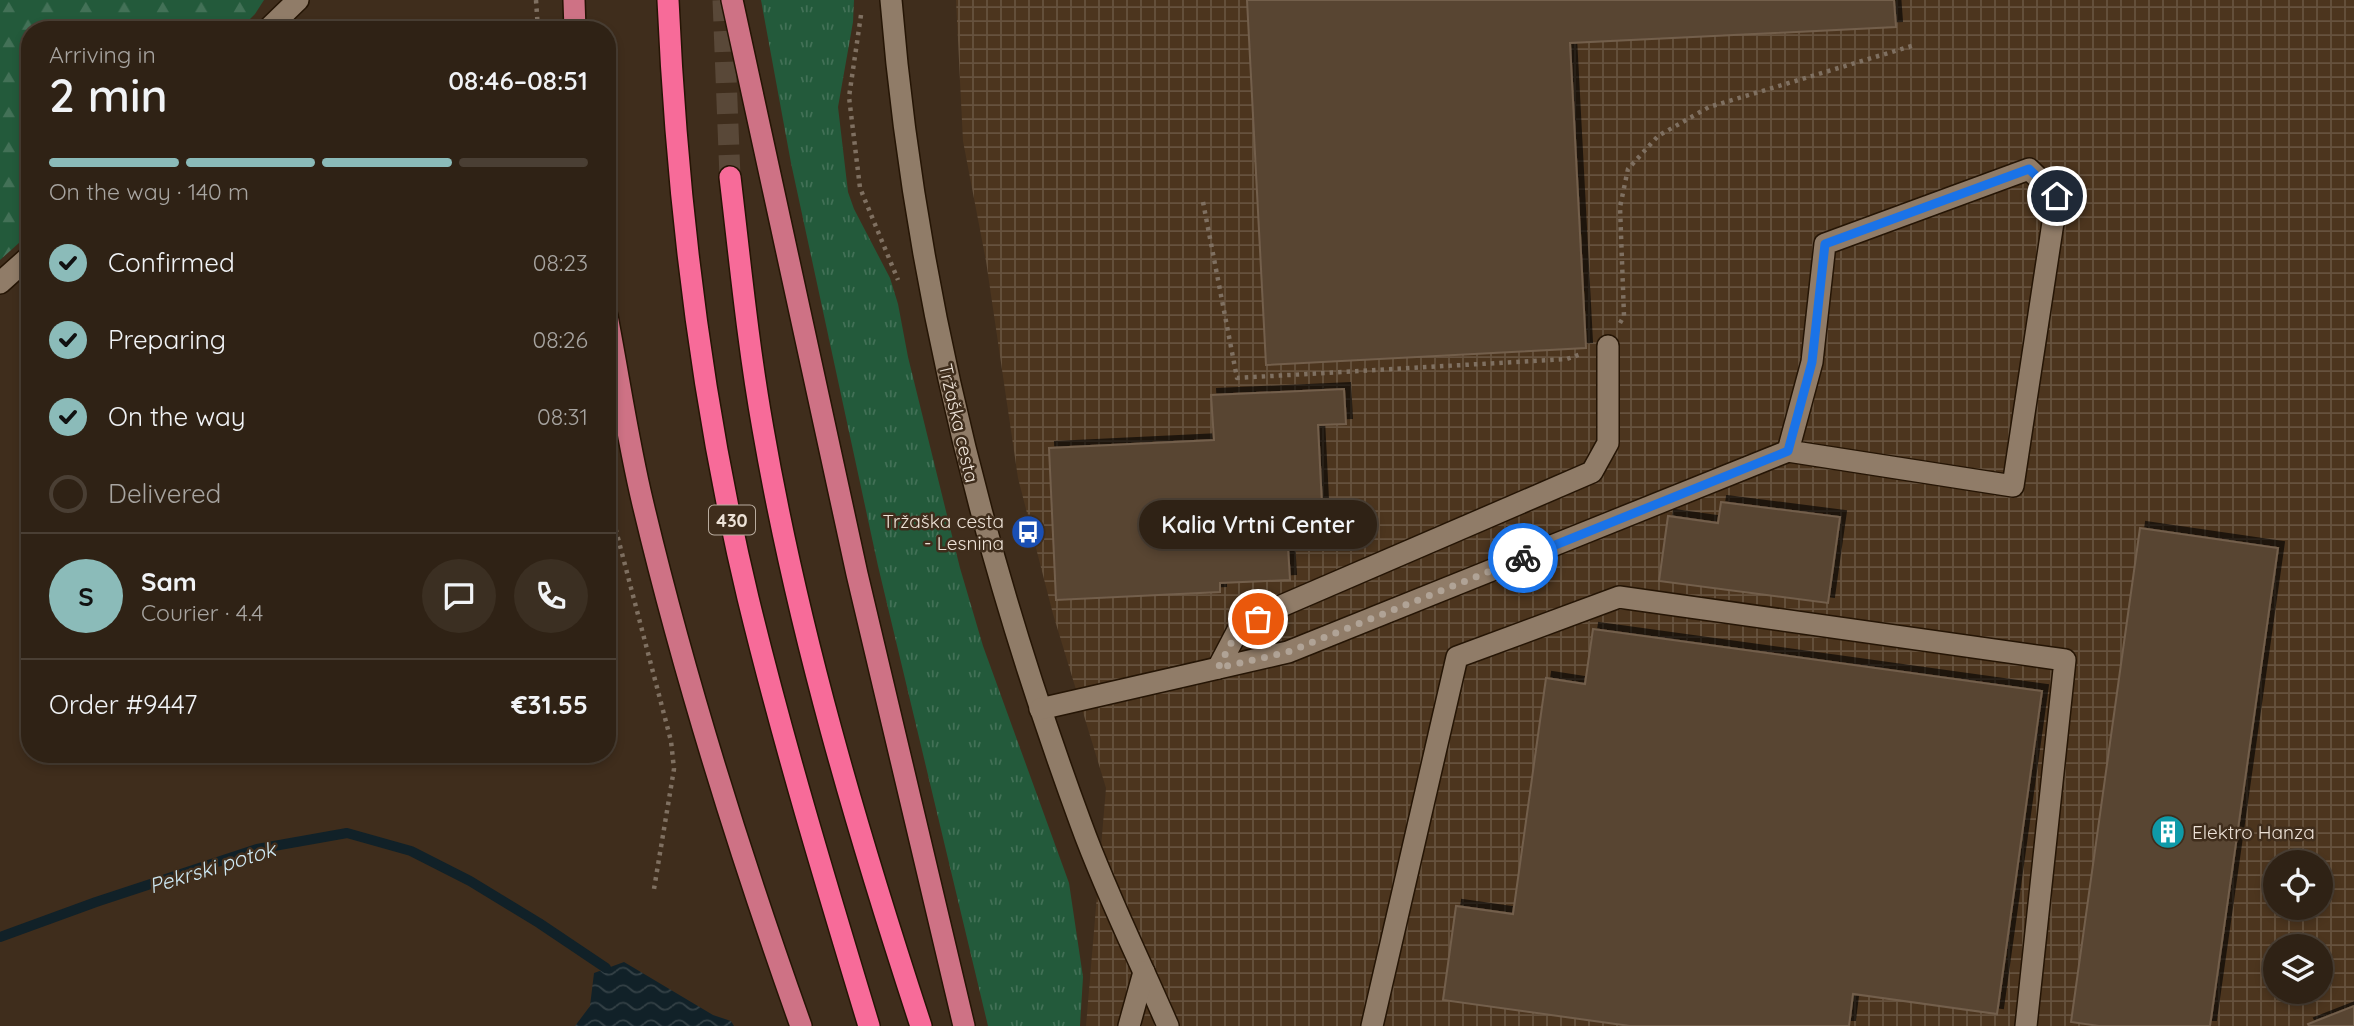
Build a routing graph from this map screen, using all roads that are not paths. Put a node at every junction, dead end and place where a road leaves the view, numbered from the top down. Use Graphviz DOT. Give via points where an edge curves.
graph roads {
  1 [pos="298,0"];
  2 [pos="574,0"];
  3 [pos="668,0"];
  4 [pos="732,0"];
  5 [pos="891,0"];
  6 [pos="276,21"];
  7 [pos="575,21"];
  8 [pos="730,177"];
  9 [pos="21,264"];
  10 [pos="0,283"];
  11 [pos="1608,346"];
  12 [pos="616,364"];
  13 [pos="1788,451"];
  14 [pos="1218,668"];
  15 [pos="1040,709"];
  16 [pos="1144,972"];
  17 [pos="801,1026"];
  18 [pos="869,1026"];
  19 [pos="921,1026"];
  20 [pos="964,1026"];
  21 [pos="1129,1026"];
  22 [pos="1168,1026"];
  23 [pos="1372,1026"];
  24 [pos="2026,1026"];
  1 -- 6 [label="street"];
  2 -- 7 [label="main road"];
  3 -- 18 [label="highway, 430" via="680,185 722,470 787,750"];
  4 -- 20 [label="main road" via="857,574"];
  5 -- 15 [label="street, Tržaška cesta" via="907,152 947,374 982,519"];
  8 -- 19 [label="highway, 430" via="763,430 800,604 857,820"];
  9 -- 10 [label="street"];
  11 -- 14 [label="street" via="1608,443 1592,472 1279,607 1238,630"];
  12 -- 17 [label="main road" via="642,501 680,646 725,802"];
  13 -- 13 [label="street" via="1812,362 1825,244 2029,169 2057,196 2014,486"];
  13 -- 14 [label="street" via="1288,652"];
  14 -- 15 [label="street"];
  15 -- 16 [label="street, Tržaška cesta" via="1082,827"];
  16 -- 21 [label="street"];
  16 -- 22 [label="street, Tržaška cesta"];
  23 -- 24 [label="street" via="1457,657 1619,597 2065,660"];
}
